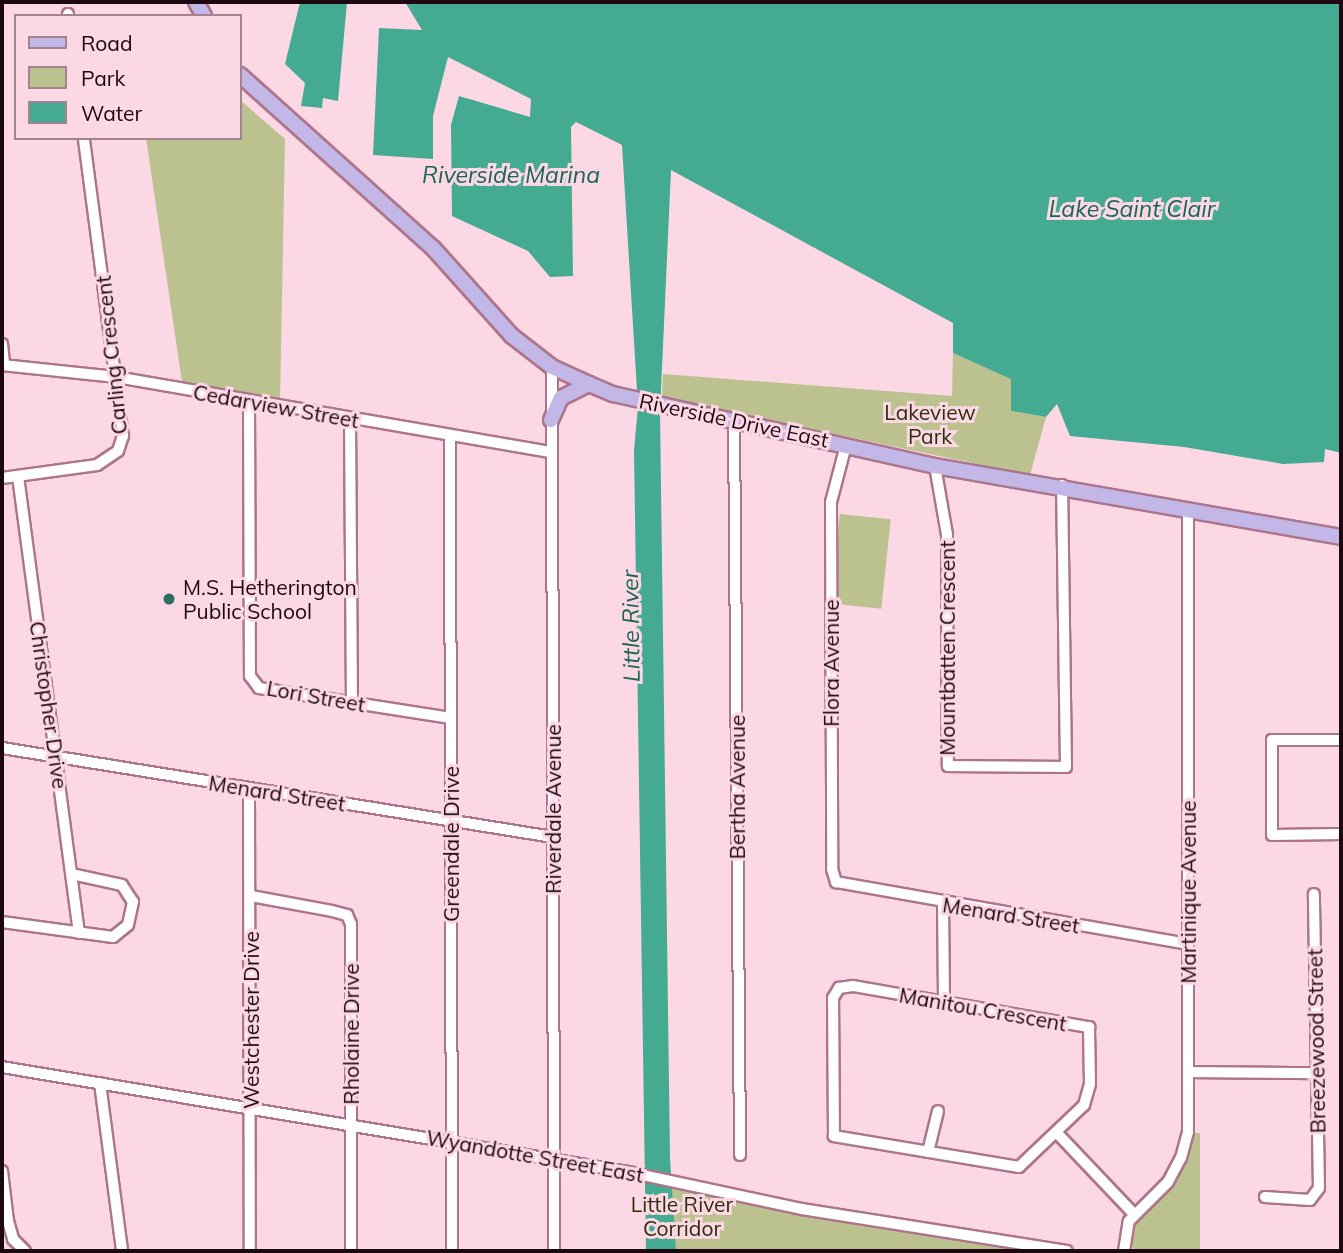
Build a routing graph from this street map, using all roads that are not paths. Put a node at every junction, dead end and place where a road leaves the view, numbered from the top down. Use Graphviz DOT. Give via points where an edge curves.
graph roads {
  1 [pos="242,77"];
  2 [pos="84,140"];
  3 [pos="359,185"];
  4 [pos="419,246"];
  5 [pos="2,344"];
  6 [pos="3,364"];
  7 [pos="552,367"];
  8 [pos="116,377"];
  9 [pos="589,384"];
  10 [pos="249,401"];
  11 [pos="350,419"];
  12 [pos="551,420"];
  13 [pos="734,420"];
  14 [pos="450,436"];
  15 [pos="846,445"];
  16 [pos="550,452"];
  17 [pos="935,466"];
  18 [pos="18,476"];
  19 [pos="2,478"];
  20 [pos="1062,485"];
  21 [pos="1188,511"];
  22 [pos="1341,537"];
  23 [pos="352,703"];
  24 [pos="451,718"];
  25 [pos="1341,740"];
  26 [pos="2,748"];
  27 [pos="57,757"];
  28 [pos="249,789"];
  29 [pos="451,821"];
  30 [pos="1341,834"];
  31 [pos="553,837"];
  32 [pos="72,874"];
  33 [pos="836,882"];
  34 [pos="1314,894"];
  35 [pos="251,896"];
  36 [pos="943,903"];
  37 [pos="2,922"];
  38 [pos="79,933"];
  39 [pos="1187,943"];
  40 [pos="944,1002"];
  41 [pos="2,1067"];
  42 [pos="1190,1072"];
  43 [pos="1316,1073"];
  44 [pos="100,1083"];
  45 [pos="251,1109"];
  46 [pos="938,1111"];
  47 [pos="351,1125"];
  48 [pos="1056,1133"];
  49 [pos="452,1142"];
  50 [pos="928,1152"];
  51 [pos="740,1155"];
  52 [pos="553,1159"];
  53 [pos="2,1171"];
  54 [pos="1265,1197"];
  55 [pos="1134,1214"];
  56 [pos="25,1251"];
  57 [pos="122,1251"];
  58 [pos="250,1251"];
  59 [pos="351,1251"];
  60 [pos="452,1251"];
  61 [pos="554,1251"];
  62 [pos="1067,1251"];
  63 [pos="1124,1251"];
  1 -- 3 [label="main road, Riverside Drive East"];
  2 -- 8 [label="street, Carling Crescent"];
  3 -- 4 [label="main road"];
  3 -- 7 [label="main road, Riverside Drive East" via="433,248 512,336"];
  5 -- 6 [label="street"];
  6 -- 8 [label="street, Cedarview Street"];
  7 -- 9 [label="main road, Riverside Drive East"];
  7 -- 12 [label="street, Riverdale Avenue"];
  8 -- 10 [label="street, Cedarview Street"];
  8 -- 18 [label="street, Carling Crescent" via="123,436 118,451 97,465"];
  9 -- 12 [label="main road" via="561,398"];
  9 -- 13 [label="main road, Riverside Drive East" via="613,394"];
  10 -- 11 [label="street, Cedarview Street"];
  10 -- 23 [label="street, Lori Street" via="250,676 259,688"];
  11 -- 14 [label="street, Cedarview Street"];
  11 -- 23 [label="street"];
  12 -- 16 [label="street, Riverdale Avenue"];
  13 -- 15 [label="main road, Riverside Drive East"];
  13 -- 51 [label="street, Bertha Avenue"];
  14 -- 16 [label="street, Cedarview Street"];
  14 -- 24 [label="street, Greendale Drive"];
  15 -- 17 [label="main road, Riverside Drive East"];
  15 -- 33 [label="street, Flora Avenue" via="831,502 832,869"];
  16 -- 31 [label="street, Riverdale Avenue"];
  17 -- 20 [label="main road, Riverside Drive East"];
  17 -- 20 [label="street, Mountbatten Crescent" via="947,535 948,766 1066,767"];
  18 -- 19 [label="street, Carling Crescent"];
  18 -- 27 [label="street, Christopher Drive"];
  20 -- 21 [label="main road, Riverside Drive East"];
  21 -- 22 [label="main road, Riverside Drive East"];
  21 -- 39 [label="street, Martinique Avenue"];
  23 -- 24 [label="street, Lori Street"];
  24 -- 29 [label="street, Greendale Drive"];
  25 -- 30 [label="street" via="1272,740 1272,835"];
  26 -- 27 [label="street, Menard Street"];
  27 -- 28 [label="street, Menard Street"];
  27 -- 32 [label="street, Christopher Drive"];
  28 -- 29 [label="street, Menard Street"];
  28 -- 35 [label="street, Westchester Drive"];
  29 -- 31 [label="street, Menard Street"];
  29 -- 49 [label="street, Greendale Drive"];
  31 -- 52 [label="street, Riverdale Avenue"];
  32 -- 38 [label="street, Christopher Drive"];
  32 -- 38 [label="street" via="122,885 133,902 128,925 113,937"];
  33 -- 36 [label="street, Menard Street"];
  34 -- 43 [label="street, Breezewood Street"];
  35 -- 45 [label="street, Westchester Drive"];
  35 -- 47 [label="street, Rholaine Drive" via="347,915"];
  36 -- 39 [label="street, Menard Street"];
  36 -- 40 [label="street"];
  37 -- 38 [label="street"];
  39 -- 42 [label="street, Martinique Avenue"];
  40 -- 48 [label="street, Manitou Crescent" via="1089,1027 1090,1084 1084,1105"];
  40 -- 50 [label="street, Manitou Crescent" via="853,986 839,988 833,998 834,1136"];
  41 -- 44 [label="street, Wyandotte Street East"];
  42 -- 43 [label="street"];
  42 -- 55 [label="street, Martinique Avenue" via="1188,1132 1181,1158 1167,1182"];
  43 -- 54 [label="street, Breezewood Street" via="1319,1188 1310,1200"];
  44 -- 45 [label="street, Wyandotte Street East"];
  44 -- 57 [label="street"];
  45 -- 47 [label="street, Wyandotte Street East"];
  45 -- 58 [label="street, Westchester Drive"];
  46 -- 50 [label="street"];
  47 -- 49 [label="street, Wyandotte Street East"];
  47 -- 59 [label="street, Rholaine Drive"];
  48 -- 50 [label="street, Manitou Crescent" via="1019,1167"];
  48 -- 55 [label="street"];
  49 -- 52 [label="street, Wyandotte Street East"];
  49 -- 60 [label="street, Greendale Drive"];
  52 -- 61 [label="street, Riverdale Avenue"];
  52 -- 62 [label="street, Wyandotte Street East" via="682,1181 802,1209"];
  53 -- 56 [label="street" via="13,1239"];
  55 -- 63 [label="street"];
}
